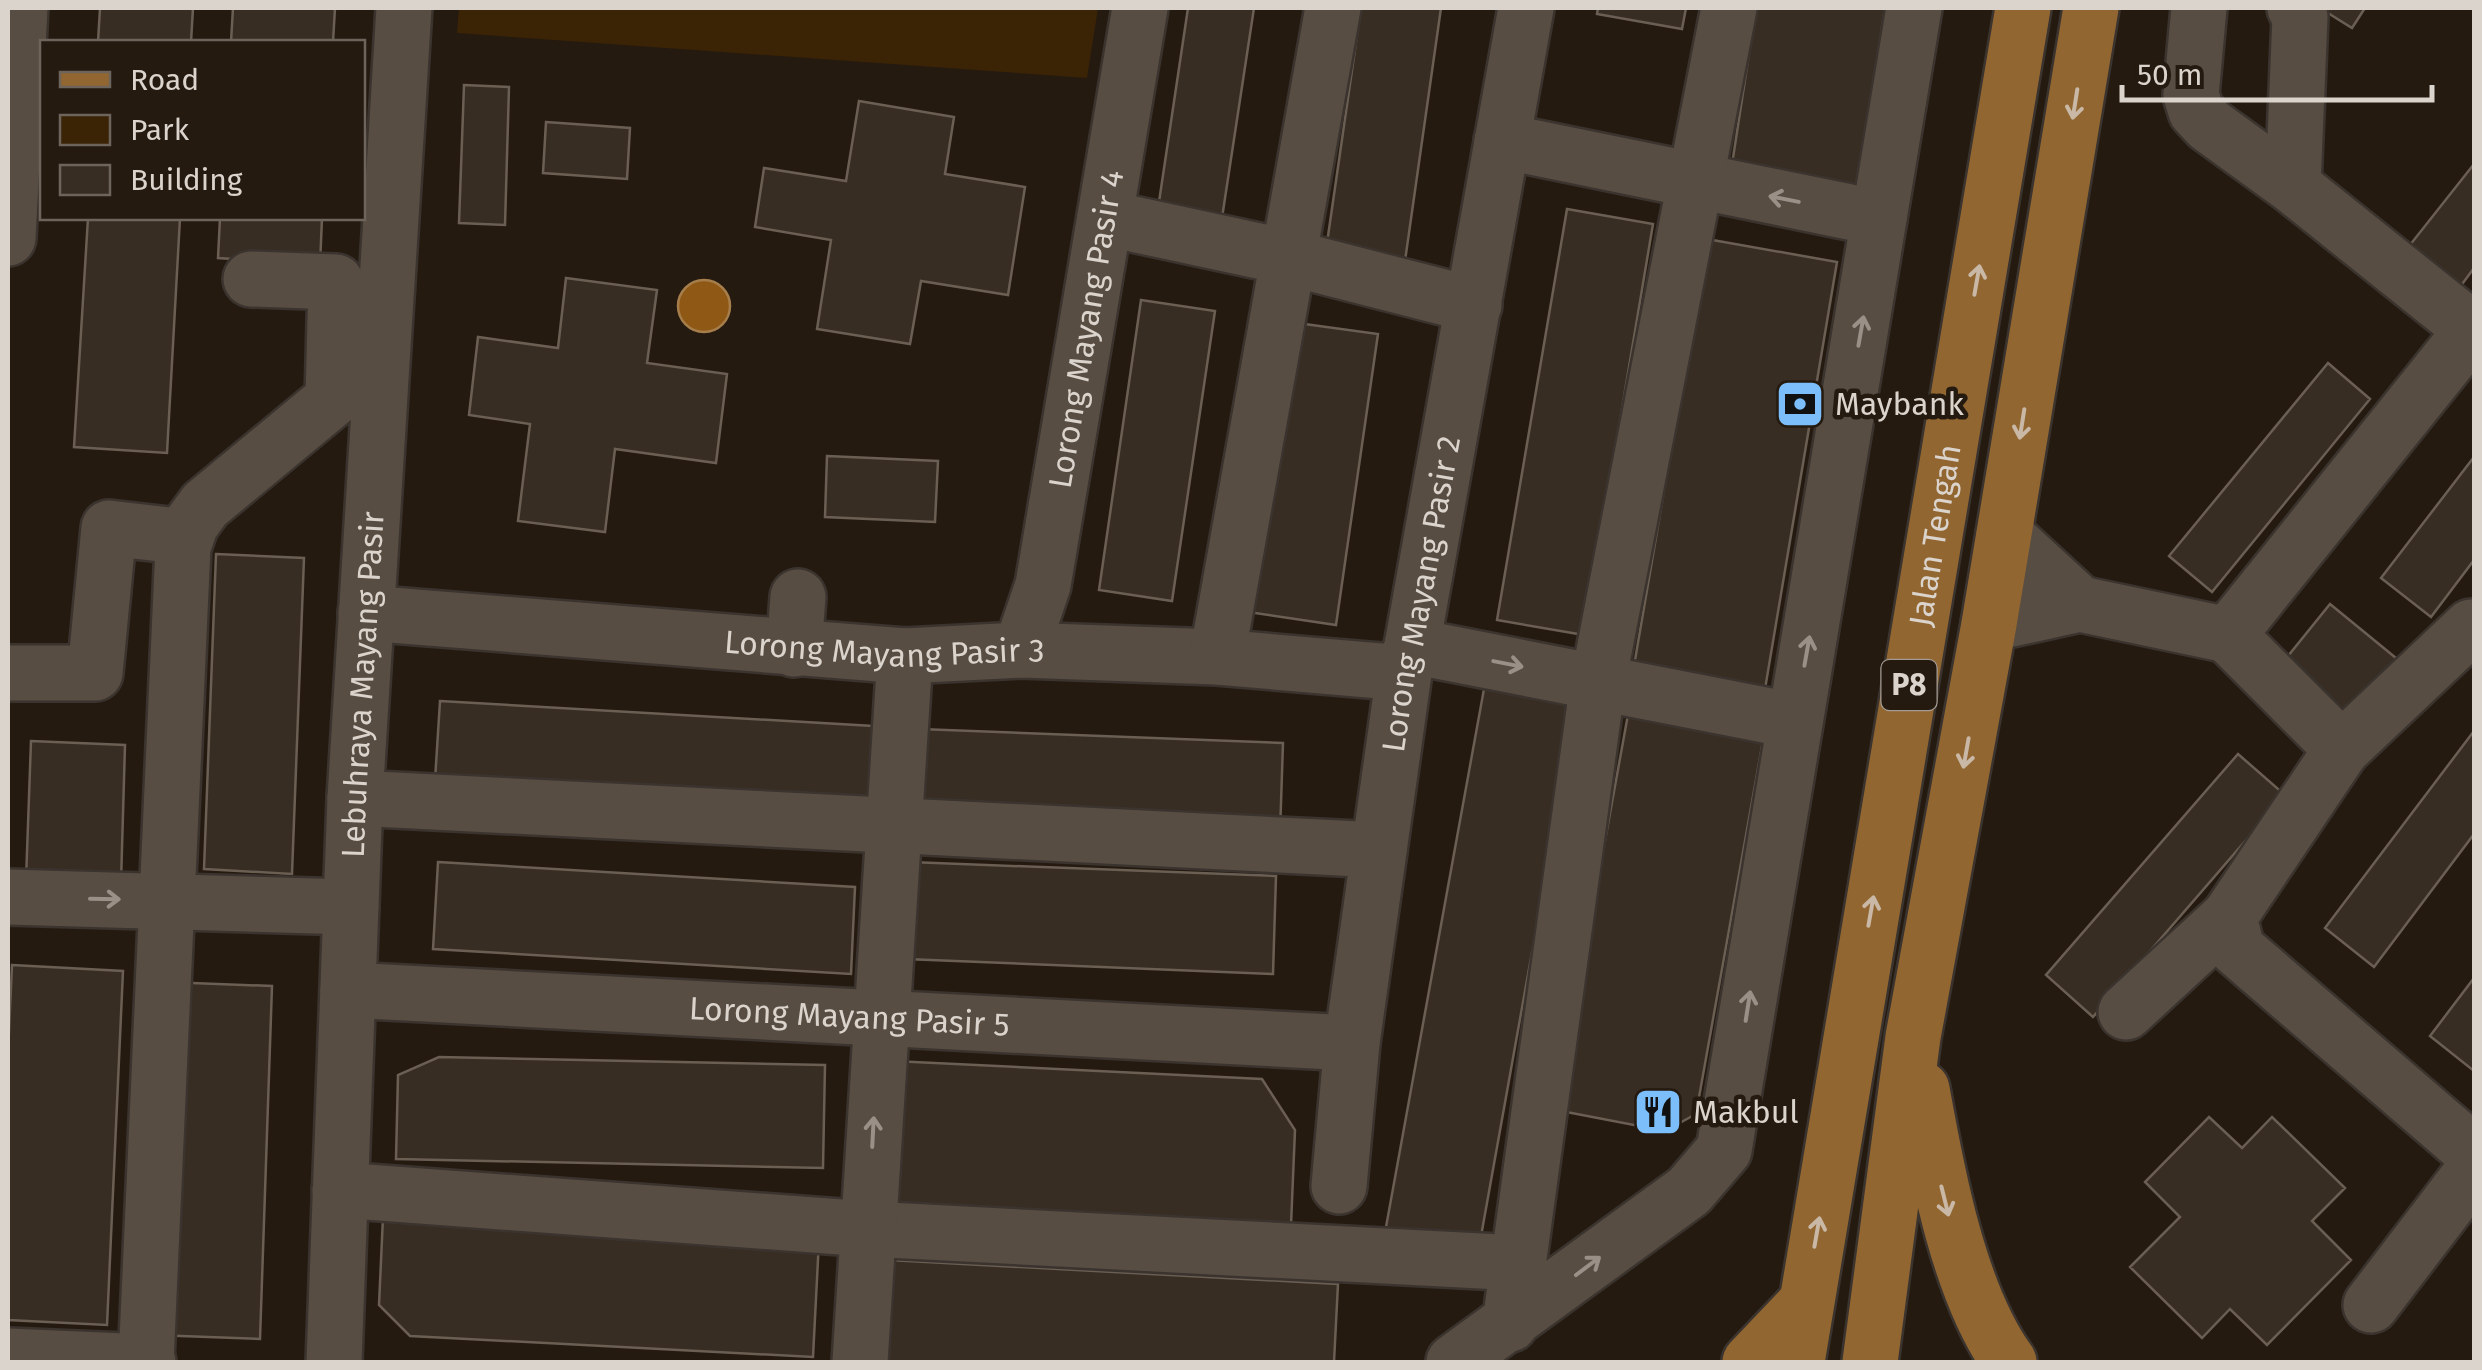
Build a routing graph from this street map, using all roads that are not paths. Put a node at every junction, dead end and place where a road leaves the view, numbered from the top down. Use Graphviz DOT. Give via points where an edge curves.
graph roads {
  1 [pos="20,8"];
  2 [pos="404,8"];
  3 [pos="1140,8"];
  4 [pos="1334,8"];
  5 [pos="1526,8"];
  6 [pos="1729,8"];
  7 [pos="1914,8"];
  8 [pos="2024,8"];
  9 [pos="2091,8"];
  10 [pos="2199,8"];
  11 [pos="2295,8"];
  12 [pos="1502,141"];
  13 [pos="1695,182"];
  14 [pos="2293,186"];
  15 [pos="1105,218"];
  16 [pos="1880,218"];
  17 [pos="8,238"];
  18 [pos="1290,258"];
  19 [pos="250,279"];
  20 [pos="1474,305"];
  21 [pos="2474,329"];
  22 [pos="2004,534"];
  23 [pos="186,537"];
  24 [pos="2080,604"];
  25 [pos="366,613"];
  26 [pos="1989,624"];
  27 [pos="2471,626"];
  28 [pos="2228,635"];
  29 [pos="1021,650"];
  30 [pos="906,656"];
  31 [pos="1217,657"];
  32 [pos="1408,659"];
  33 [pos="8,673"];
  34 [pos="1598,682"];
  35 [pos="1795,720"];
  36 [pos="2342,749"];
  37 [pos="355,798"];
  38 [pos="894,824"];
  39 [pos="1379,850"];
  40 [pos="8,896"];
  41 [pos="168,900"];
  42 [pos="350,907"];
  43 [pos="2229,917"];
  44 [pos="348,990"];
  45 [pos="2126,1012"];
  46 [pos="880,1020"];
  47 [pos="1913,1037"];
  48 [pos="1352,1043"];
  49 [pos="2474,1154"];
  50 [pos="2474,1170"];
  51 [pos="1339,1186"];
  52 [pos="340,1190"];
  53 [pos="868,1230"];
  54 [pos="1519,1263"];
  55 [pos="1805,1304"];
  56 [pos="2371,1305"];
  57 [pos="1510,1324"];
  58 [pos="8,1356"];
  59 [pos="147,1362"];
  60 [pos="334,1362"];
  61 [pos="860,1362"];
  62 [pos="1454,1362"];
  63 [pos="1750,1362"];
  64 [pos="1797,1362"];
  65 [pos="1870,1362"];
  66 [pos="2009,1362"];
  1 -- 17 [label="street"];
  2 -- 25 [label="street, Lebuhraya Mayang Pasir" via="399,310"];
  3 -- 15 [label="street, Lorong Mayang Pasir 4"];
  4 -- 18 [label="street"];
  5 -- 12 [label="street, Lorong Mayang Pasir 2"];
  6 -- 13 [label="street"];
  7 -- 16 [label="street"];
  55 -- 8 [label="main road, Jalan Tengah / P8, one-way"];
  9 -- 22 [label="main road, Jalan Tengah / P8, one-way"];
  10 -- 14 [label="street" via="2196,111"];
  11 -- 14 [label="street" via="2300,17"];
  12 -- 13 [label="street"];
  12 -- 20 [label="street, Lorong Mayang Pasir 2"];
  16 -- 13 [label="street, one-way"];
  13 -- 34 [label="street"];
  14 -- 21 [label="street"];
  15 -- 18 [label="street"];
  15 -- 29 [label="street, Lorong Mayang Pasir 4" via="1042,585"];
  35 -- 16 [label="street, one-way"];
  18 -- 20 [label="street"];
  18 -- 31 [label="street"];
  19 -- 23 [label="street" via="336,282 333,399 205,506"];
  20 -- 32 [label="street, Lorong Mayang Pasir 2"];
  21 -- 28 [label="street"];
  22 -- 24 [label="street"];
  22 -- 26 [label="main road, Jalan Tengah / P8"];
  23 -- 33 [label="street" via="109,528 94,673"];
  23 -- 41 [label="street"];
  24 -- 26 [label="street"];
  24 -- 28 [label="street"];
  25 -- 30 [label="street, Lorong Mayang Pasir 3" via="796,623"];
  25 -- 37 [label="street, Lebuhraya Mayang Pasir"];
  26 -- 47 [label="main road, Jalan Tengah / P8, one-way"];
  27 -- 36 [label="street"];
  28 -- 36 [label="street"];
  29 -- 30 [label="street, Lorong Mayang Pasir 3"];
  29 -- 31 [label="street, Lorong Mayang Pasir 3"];
  30 -- 38 [label="street"];
  31 -- 32 [label="street, Lorong Mayang Pasir 3"];
  32 -- 34 [label="street, Lorong Mayang Pasir 3, one-way"];
  32 -- 39 [label="street, Lorong Mayang Pasir 2"];
  34 -- 35 [label="street, Lorong Mayang Pasir 3"];
  34 -- 54 [label="street"];
  57 -- 35 [label="street, one-way" via="1689,1191 1724,1150"];
  36 -- 43 [label="street"];
  37 -- 38 [label="street"];
  37 -- 42 [label="street, Lebuhraya Mayang Pasir"];
  38 -- 39 [label="street"];
  38 -- 46 [label="street"];
  39 -- 48 [label="street, Lorong Mayang Pasir 2"];
  40 -- 41 [label="street, one-way"];
  41 -- 42 [label="street"];
  41 -- 59 [label="street"];
  42 -- 44 [label="street, Lebuhraya Mayang Pasir"];
  43 -- 45 [label="street"];
  43 -- 49 [label="street" via="2237,948"];
  44 -- 46 [label="street, Lorong Mayang Pasir 5"];
  44 -- 52 [label="street, Lebuhraya Mayang Pasir"];
  46 -- 48 [label="street, Lorong Mayang Pasir 5"];
  53 -- 46 [label="street, one-way"];
  47 -- 65 [label="main road, Jalan Tengah / P8"];
  47 -- 66 [label="main road, one-way" via="1954,1236 1992,1339"];
  48 -- 51 [label="street, Lorong Mayang Pasir 2"];
  50 -- 56 [label="street"];
  52 -- 53 [label="street"];
  52 -- 60 [label="street, Lebuhraya Mayang Pasir"];
  53 -- 54 [label="street"];
  53 -- 61 [label="street"];
  54 -- 57 [label="street"];
  55 -- 63 [label="main road"];
  55 -- 64 [label="main road, Jalan Tengah / P8"];
  57 -- 62 [label="street"];
  58 -- 59 [label="street"];
}
